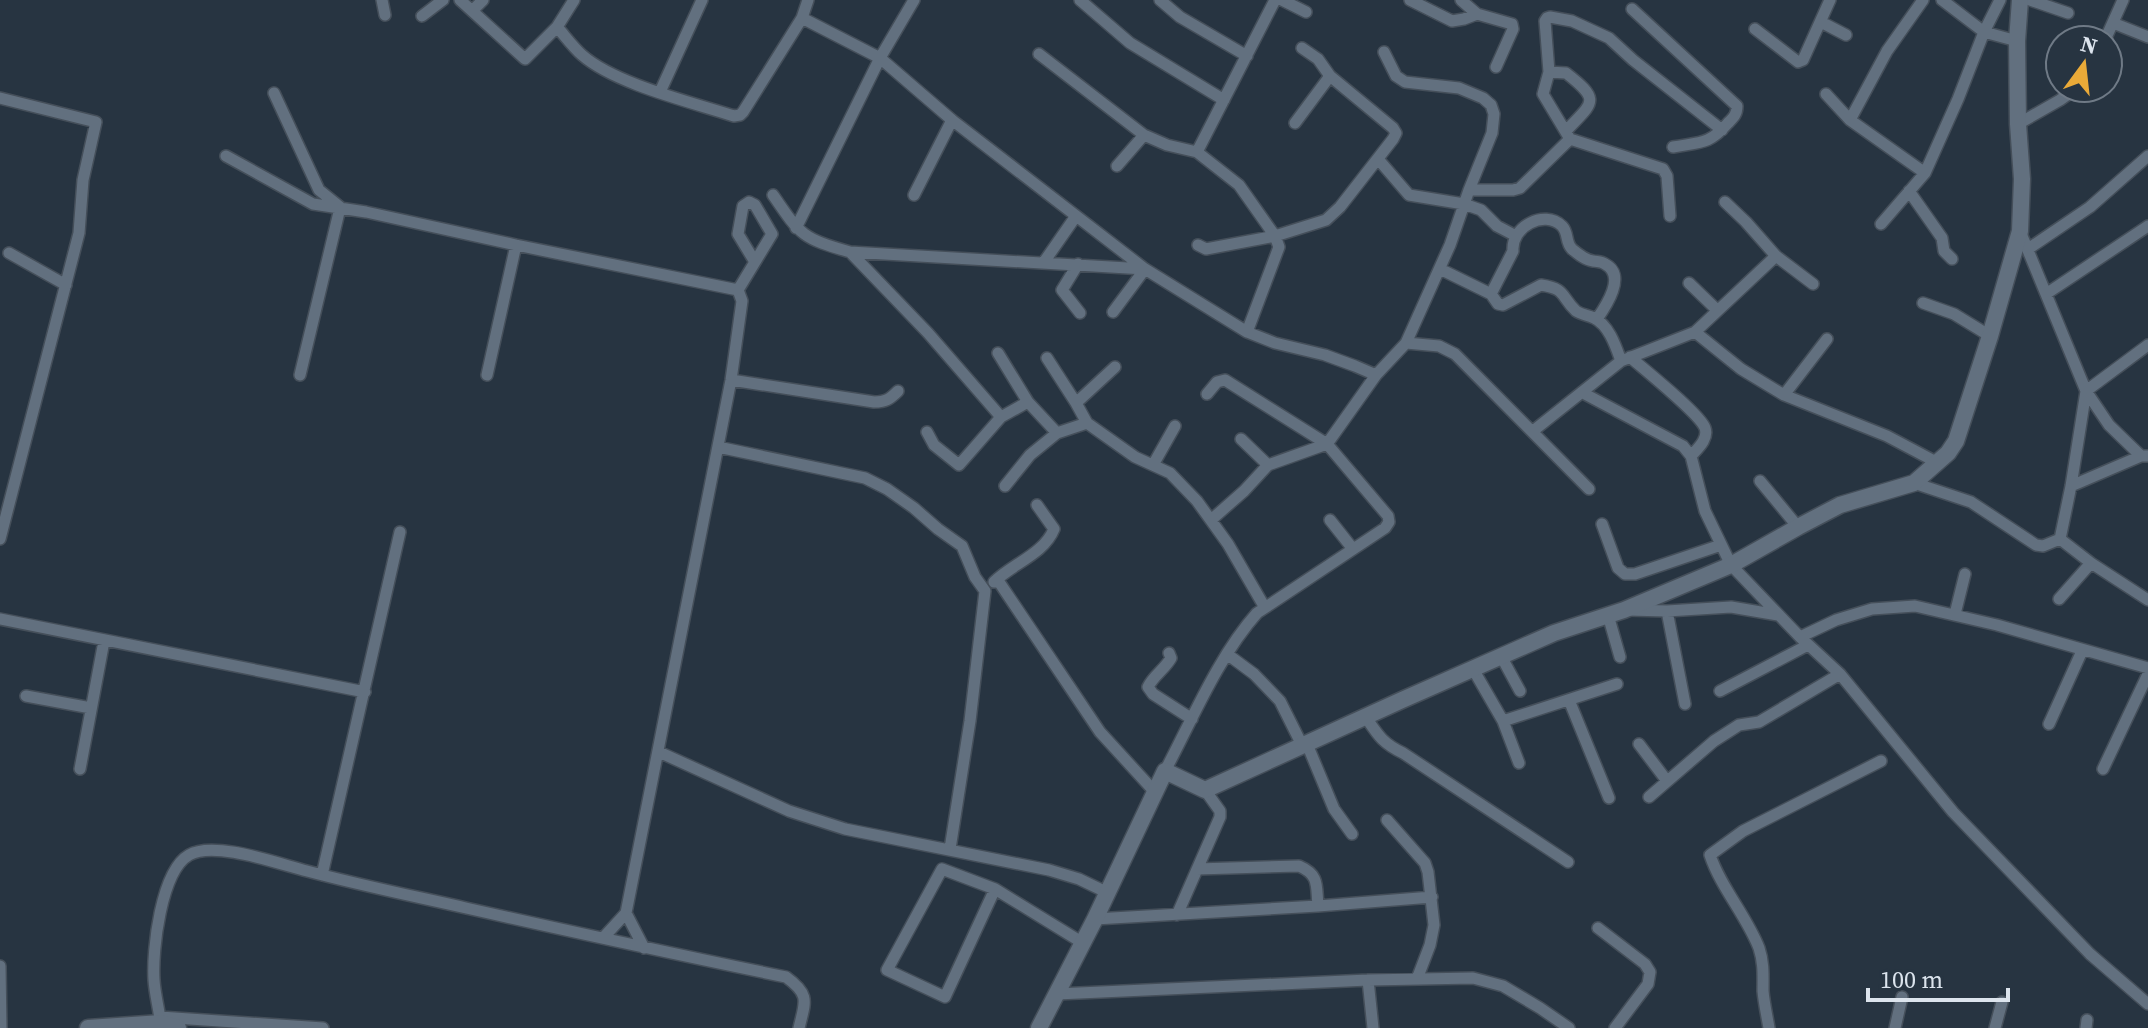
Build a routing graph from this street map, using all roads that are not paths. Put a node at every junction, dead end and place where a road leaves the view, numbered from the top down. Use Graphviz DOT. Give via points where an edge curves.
graph roads {
  1 [pos="382,0"];
  2 [pos="443,0"];
  3 [pos="460,0"];
  4 [pos="483,0"];
  5 [pos="574,0"];
  6 [pos="808,0"];
  7 [pos="914,0"];
  8 [pos="1080,0"];
  9 [pos="1160,0"];
  10 [pos="1275,0"];
  11 [pos="1282,0"];
  12 [pos="1410,0"];
  13 [pos="1461,0"];
  14 [pos="1830,0"];
  15 [pos="1923,0"];
  16 [pos="1942,0"];
  17 [pos="2000,0"];
  18 [pos="2020,0"];
  19 [pos="2030,0"];
  20 [pos="2123,0"];
  21 [pos="699,2"];
  22 [pos="1632,9"];
  23 [pos="473,10"];
  24 [pos="1306,12"];
  25 [pos="2068,13"];
  26 [pos="1477,14"];
  27 [pos="385,15"];
  28 [pos="422,16"];
  29 [pos="802,18"];
  30 [pos="1821,22"];
  31 [pos="2113,23"];
  32 [pos="557,27"];
  33 [pos="1755,29"];
  34 [pos="1984,32"];
  35 [pos="1846,35"];
  36 [pos="2148,37"];
  37 [pos="2017,41"];
  38 [pos="1302,48"];
  39 [pos="1384,52"];
  40 [pos="1039,54"];
  41 [pos="1247,56"];
  42 [pos="880,58"];
  43 [pos="1496,67"];
  44 [pos="1549,72"];
  45 [pos="1330,76"];
  46 [pos="660,92"];
  47 [pos="274,93"];
  48 [pos="1826,94"];
  49 [pos="0,98"];
  50 [pos="1224,100"];
  51 [pos="2053,104"];
  52 [pos="952,120"];
  53 [pos="1850,120"];
  54 [pos="1295,123"];
  55 [pos="2018,124"];
  56 [pos="1722,130"];
  57 [pos="1144,135"];
  58 [pos="1568,135"];
  59 [pos="1673,147"];
  60 [pos="1197,152"];
  61 [pos="226,156"];
  62 [pos="2148,156"];
  63 [pos="1378,159"];
  64 [pos="1117,166"];
  65 [pos="1925,173"];
  66 [pos="1469,190"];
  67 [pos="1909,191"];
  68 [pos="773,195"];
  69 [pos="914,195"];
  70 [pos="1725,202"];
  71 [pos="1464,204"];
  72 [pos="340,208"];
  73 [pos="1076,216"];
  74 [pos="1670,216"];
  75 [pos="1881,224"];
  76 [pos="2148,226"];
  77 [pos="796,228"];
  78 [pos="2020,231"];
  79 [pos="1275,236"];
  80 [pos="1516,236"];
  81 [pos="516,245"];
  82 [pos="1198,245"];
  83 [pos="2028,249"];
  84 [pos="850,252"];
  85 [pos="9,253"];
  86 [pos="1776,256"];
  87 [pos="1952,259"];
  88 [pos="755,262"];
  89 [pos="1044,262"];
  90 [pos="1078,264"];
  91 [pos="1145,269"];
  92 [pos="1440,269"];
  93 [pos="1689,283"];
  94 [pos="1813,284"];
  95 [pos="66,285"];
  96 [pos="738,290"];
  97 [pos="1491,294"];
  98 [pos="2046,294"];
  99 [pos="1923,303"];
  100 [pos="1717,310"];
  101 [pos="1113,312"];
  102 [pos="1080,313"];
  103 [pos="1597,319"];
  104 [pos="1247,332"];
  105 [pos="1695,332"];
  106 [pos="1990,336"];
  107 [pos="1827,339"];
  108 [pos="1406,343"];
  109 [pos="2148,345"];
  110 [pos="998,353"];
  111 [pos="1047,358"];
  112 [pos="1626,359"];
  113 [pos="1115,367"];
  114 [pos="300,375"];
  115 [pos="487,375"];
  116 [pos="1376,375"];
  117 [pos="731,380"];
  118 [pos="898,391"];
  119 [pos="2086,391"];
  120 [pos="1583,393"];
  121 [pos="1207,394"];
  122 [pos="1784,395"];
  123 [pos="1028,402"];
  124 [pos="1076,403"];
  125 [pos="1001,417"];
  126 [pos="1087,423"];
  127 [pos="1175,426"];
  128 [pos="1533,431"];
  129 [pos="927,432"];
  130 [pos="1057,433"];
  131 [pos="1241,439"];
  132 [pos="1327,444"];
  133 [pos="718,447"];
  134 [pos="1691,456"];
  135 [pos="2145,456"];
  136 [pos="1938,463"];
  137 [pos="1153,465"];
  138 [pos="1268,465"];
  139 [pos="1760,481"];
  140 [pos="1914,483"];
  141 [pos="1005,486"];
  142 [pos="2071,486"];
  143 [pos="1589,489"];
  144 [pos="1037,505"];
  145 [pos="1211,520"];
  146 [pos="1330,520"];
  147 [pos="1602,524"];
  148 [pos="1798,527"];
  149 [pos="400,532"];
  150 [pos="0,539"];
  151 [pos="2060,539"];
  152 [pos="1721,545"];
  153 [pos="1353,549"];
  154 [pos="2091,563"];
  155 [pos="1731,565"];
  156 [pos="1965,574"];
  157 [pos="997,579"];
  158 [pos="985,591"];
  159 [pos="2059,599"];
  160 [pos="2148,600"];
  161 [pos="1264,606"];
  162 [pos="1667,611"];
  163 [pos="1616,613"];
  164 [pos="1955,614"];
  165 [pos="1779,615"];
  166 [pos="0,619"];
  167 [pos="104,641"];
  168 [pos="1804,641"];
  169 [pos="2082,651"];
  170 [pos="1169,653"];
  171 [pos="1227,654"];
  172 [pos="1501,656"];
  173 [pos="1620,657"];
  174 [pos="1473,669"];
  175 [pos="2148,671"];
  176 [pos="1840,674"];
  177 [pos="1617,684"];
  178 [pos="1520,691"];
  179 [pos="1720,691"];
  180 [pos="365,692"];
  181 [pos="26,696"];
  182 [pos="1569,700"];
  183 [pos="1685,704"];
  184 [pos="91,708"];
  185 [pos="1365,716"];
  186 [pos="1192,719"];
  187 [pos="1503,721"];
  188 [pos="2049,724"];
  189 [pos="1639,744"];
  190 [pos="1305,746"];
  191 [pos="659,752"];
  192 [pos="1881,761"];
  193 [pos="1519,763"];
  194 [pos="80,769"];
  195 [pos="2103,769"];
  196 [pos="1165,771"];
  197 [pos="1667,781"];
  198 [pos="1205,790"];
  199 [pos="1154,791"];
  200 [pos="1649,797"];
  201 [pos="1609,798"];
  202 [pos="1387,820"];
  203 [pos="1352,834"];
  204 [pos="950,849"];
  205 [pos="1568,862"];
  206 [pos="1197,869"];
  207 [pos="322,875"];
  208 [pos="995,889"];
  209 [pos="1106,892"];
  210 [pos="1432,897"];
  211 [pos="1318,906"];
  212 [pos="626,913"];
  213 [pos="1177,915"];
  214 [pos="1095,919"];
  215 [pos="1598,928"];
  216 [pos="603,938"];
  217 [pos="1083,943"];
  218 [pos="644,948"];
  219 [pos="0,966"];
  220 [pos="1417,979"];
  221 [pos="1368,980"];
  222 [pos="1057,994"];
  223 [pos="1902,997"];
  224 [pos="2002,1002"];
  225 [pos="2148,1004"];
  226 [pos="161,1022"];
  227 [pos="1,1028"];
  228 [pos="88,1028"];
  229 [pos="178,1028"];
  230 [pos="323,1028"];
  231 [pos="799,1028"];
  232 [pos="1039,1028"];
  233 [pos="1373,1028"];
  234 [pos="1569,1028"];
  235 [pos="1615,1028"];
  236 [pos="1769,1028"];
  237 [pos="1895,1028"];
  238 [pos="1995,1028"];
  1 -- 27 [label="street"];
  2 -- 28 [label="street"];
  3 -- 23 [label="street"];
  4 -- 23 [label="street"];
  5 -- 32 [label="street"];
  6 -- 29 [label="street"];
  7 -- 42 [label="street"];
  8 -- 50 [label="street" via="1130,43"];
  9 -- 41 [label="street"];
  10 -- 41 [label="street"];
  11 -- 24 [label="street"];
  12 -- 26 [label="street" via="1452,21"];
  13 -- 26 [label="street"];
  14 -- 30 [label="street"];
  15 -- 53 [label="street" via="1887,51"];
  16 -- 34 [label="street"];
  17 -- 34 [label="street"];
  18 -- 37 [label="main road"];
  19 -- 25 [label="street"];
  20 -- 31 [label="street"];
  21 -- 46 [label="street"];
  22 -- 56 [label="street" via="1737,106"];
  23 -- 32 [label="street" via="525,59"];
  26 -- 43 [label="street" via="1512,24"];
  29 -- 42 [label="street"];
  29 -- 46 [label="street" via="740,115"];
  30 -- 33 [label="street" via="1800,62"];
  30 -- 35 [label="street"];
  31 -- 36 [label="street"];
  32 -- 46 [label="street" via="582,56 611,74"];
  34 -- 37 [label="street"];
  34 -- 65 [label="street"];
  37 -- 55 [label="main road"];
  38 -- 45 [label="street"];
  39 -- 66 [label="street" via="1405,82 1459,88 1491,105 1492,133"];
  40 -- 57 [label="street"];
  41 -- 50 [label="street"];
  42 -- 52 [label="street"];
  42 -- 77 [label="street"];
  44 -- 56 [label="street" via="1545,21 1572,21 1609,38"];
  44 -- 58 [label="street" via="1543,94"];
  44 -- 58 [label="street" via="1566,73 1591,99"];
  45 -- 54 [label="street"];
  45 -- 63 [label="street" via="1396,133"];
  47 -- 72 [label="street" via="319,190"];
  48 -- 53 [label="street"];
  49 -- 95 [label="street" via="96,122"];
  50 -- 60 [label="street"];
  51 -- 55 [label="street"];
  52 -- 69 [label="street"];
  52 -- 73 [label="street"];
  53 -- 65 [label="street"];
  55 -- 78 [label="main road"];
  56 -- 59 [label="street" via="1710,140"];
  57 -- 60 [label="street"];
  57 -- 64 [label="street"];
  58 -- 66 [label="street" via="1520,188"];
  58 -- 74 [label="street" via="1663,169"];
  60 -- 79 [label="street" via="1239,185"];
  61 -- 72 [label="street" via="313,204"];
  62 -- 83 [label="street" via="2090,207"];
  63 -- 71 [label="street" via="1409,195"];
  63 -- 79 [label="street" via="1326,220"];
  65 -- 67 [label="street"];
  66 -- 71 [label="street"];
  67 -- 75 [label="street"];
  67 -- 87 [label="street"];
  68 -- 77 [label="street"];
  70 -- 86 [label="street"];
  71 -- 80 [label="street"];
  71 -- 92 [label="street"];
  72 -- 81 [label="street"];
  72 -- 114 [label="street"];
  73 -- 89 [label="street"];
  73 -- 91 [label="street"];
  76 -- 98 [label="street"];
  77 -- 84 [label="street" via="817,242"];
  78 -- 83 [label="street"];
  78 -- 106 [label="main road"];
  79 -- 82 [label="street" via="1206,249"];
  79 -- 104 [label="street" via="1279,250"];
  80 -- 97 [label="street"];
  80 -- 103 [label="street" via="1536,220 1561,225 1571,247 1586,260 1603,262 1613,270 1611,298"];
  81 -- 96 [label="street"];
  81 -- 115 [label="street"];
  83 -- 98 [label="street"];
  84 -- 89 [label="street"];
  84 -- 125 [label="street"];
  85 -- 95 [label="street"];
  86 -- 94 [label="street"];
  86 -- 100 [label="street"];
  88 -- 88 [label="street" via="772,234 749,202 743,206 738,234"];
  88 -- 96 [label="street"];
  89 -- 90 [label="street"];
  90 -- 91 [label="street"];
  90 -- 102 [label="street" via="1062,290"];
  91 -- 101 [label="street"];
  91 -- 104 [label="street"];
  92 -- 97 [label="street"];
  92 -- 108 [label="street"];
  93 -- 100 [label="street"];
  95 -- 150 [label="street"];
  96 -- 117 [label="street" via="742,301"];
  97 -- 103 [label="street" via="1503,305 1535,287 1553,287 1576,310"];
  98 -- 119 [label="street"];
  99 -- 106 [label="street"];
  100 -- 105 [label="street"];
  103 -- 112 [label="street"];
  104 -- 116 [label="street"];
  105 -- 112 [label="street"];
  105 -- 122 [label="street"];
  106 -- 136 [label="main road" via="1956,441"];
  107 -- 122 [label="street"];
  108 -- 116 [label="street"];
  108 -- 128 [label="street" via="1439,346 1455,354"];
  109 -- 119 [label="street"];
  110 -- 123 [label="street"];
  111 -- 124 [label="street"];
  112 -- 120 [label="street"];
  112 -- 134 [label="street" via="1692,412 1705,429 1705,438"];
  113 -- 124 [label="street"];
  116 -- 132 [label="street"];
  117 -- 118 [label="street" via="874,402"];
  117 -- 133 [label="street"];
  119 -- 135 [label="street" via="2109,425"];
  119 -- 142 [label="street"];
  120 -- 128 [label="street"];
  120 -- 134 [label="street" via="1683,446"];
  121 -- 132 [label="street" via="1225,380"];
  122 -- 136 [label="street" via="1887,436"];
  123 -- 125 [label="street"];
  123 -- 130 [label="street"];
  124 -- 126 [label="street"];
  125 -- 129 [label="street" via="959,465 934,445"];
  126 -- 130 [label="street"];
  126 -- 137 [label="street"];
  127 -- 137 [label="street"];
  128 -- 143 [label="street"];
  130 -- 141 [label="street"];
  131 -- 138 [label="street"];
  132 -- 138 [label="street"];
  132 -- 153 [label="street" via="1388,516 1385,528"];
  133 -- 158 [label="street" via="865,478 887,489 962,546"];
  133 -- 191 [label="street"];
  134 -- 152 [label="street" via="1705,511"];
  135 -- 142 [label="street"];
  136 -- 140 [label="main road"];
  137 -- 145 [label="street" via="1170,473"];
  138 -- 145 [label="street"];
  139 -- 148 [label="street"];
  140 -- 148 [label="main road" via="1840,505"];
  140 -- 151 [label="street" via="1971,502 2036,545"];
  142 -- 151 [label="street"];
  144 -- 157 [label="street" via="1053,533"];
  145 -- 161 [label="street"];
  146 -- 153 [label="street"];
  147 -- 152 [label="street" via="1625,574"];
  148 -- 155 [label="main road"];
  149 -- 180 [label="street"];
  151 -- 154 [label="street"];
  152 -- 155 [label="street"];
  153 -- 161 [label="street"];
  154 -- 159 [label="street"];
  154 -- 160 [label="street"];
  155 -- 163 [label="main road"];
  155 -- 165 [label="street"];
  156 -- 164 [label="street"];
  157 -- 158 [label="street"];
  157 -- 199 [label="street" via="1100,732"];
  158 -- 204 [label="street"];
  161 -- 171 [label="street"];
  162 -- 163 [label="street"];
  162 -- 165 [label="street" via="1731,607"];
  162 -- 183 [label="street"];
  163 -- 172 [label="main road"];
  163 -- 173 [label="street"];
  164 -- 168 [label="street" via="1915,606 1872,609 1836,620"];
  164 -- 169 [label="street"];
  165 -- 168 [label="street"];
  166 -- 167 [label="street"];
  167 -- 180 [label="street"];
  167 -- 184 [label="street"];
  168 -- 176 [label="street"];
  168 -- 179 [label="street"];
  169 -- 175 [label="street"];
  169 -- 188 [label="street"];
  170 -- 186 [label="street" via="1171,658 1148,687"];
  171 -- 186 [label="street"];
  171 -- 190 [label="street" via="1280,701"];
  172 -- 174 [label="main road"];
  172 -- 178 [label="street"];
  174 -- 185 [label="main road"];
  174 -- 187 [label="street"];
  175 -- 195 [label="street"];
  176 -- 197 [label="street" via="1759,722 1726,733"];
  176 -- 225 [label="street" via="1953,812 2090,954"];
  177 -- 182 [label="street"];
  180 -- 207 [label="street"];
  181 -- 184 [label="street"];
  182 -- 187 [label="street"];
  182 -- 201 [label="street"];
  184 -- 194 [label="street"];
  185 -- 190 [label="main road"];
  185 -- 205 [label="street" via="1387,746"];
  186 -- 196 [label="street"];
  187 -- 193 [label="street"];
  189 -- 197 [label="street"];
  190 -- 198 [label="main road"];
  190 -- 203 [label="street" via="1334,809"];
  191 -- 204 [label="street" via="789,811 845,829"];
  191 -- 212 [label="street"];
  192 -- 236 [label="street" via="1743,831 1710,855 1759,949"];
  196 -- 198 [label="main road"];
  196 -- 199 [label="main road"];
  197 -- 200 [label="street"];
  198 -- 206 [label="street" via="1220,817"];
  199 -- 209 [label="main road"];
  202 -- 210 [label="street" via="1425,863"];
  204 -- 209 [label="street" via="1049,870"];
  206 -- 211 [label="street" via="1299,866 1315,877"];
  206 -- 213 [label="street"];
  207 -- 216 [label="street"];
  207 -- 226 [label="street" via="222,851 189,855 174,869 157,935 154,978"];
  208 -- 208 [label="street" via="942,869 887,970 945,997"];
  208 -- 217 [label="street"];
  209 -- 214 [label="main road"];
  210 -- 211 [label="street"];
  210 -- 220 [label="street" via="1434,925"];
  211 -- 213 [label="street"];
  212 -- 216 [label="street"];
  212 -- 218 [label="street"];
  213 -- 214 [label="street"];
  214 -- 217 [label="main road"];
  215 -- 235 [label="street" via="1650,972 1648,984"];
  216 -- 218 [label="street"];
  217 -- 222 [label="main road"];
  218 -- 231 [label="street" via="786,977 805,999"];
  219 -- 227 [label="street"];
  220 -- 221 [label="street"];
  220 -- 234 [label="street" via="1473,978 1503,986"];
  221 -- 222 [label="street"];
  221 -- 233 [label="street"];
  222 -- 232 [label="main road"];
  223 -- 237 [label="street"];
  224 -- 238 [label="street"];
  226 -- 228 [label="main road"];
  226 -- 229 [label="main road"];
  226 -- 230 [label="street"];
}
